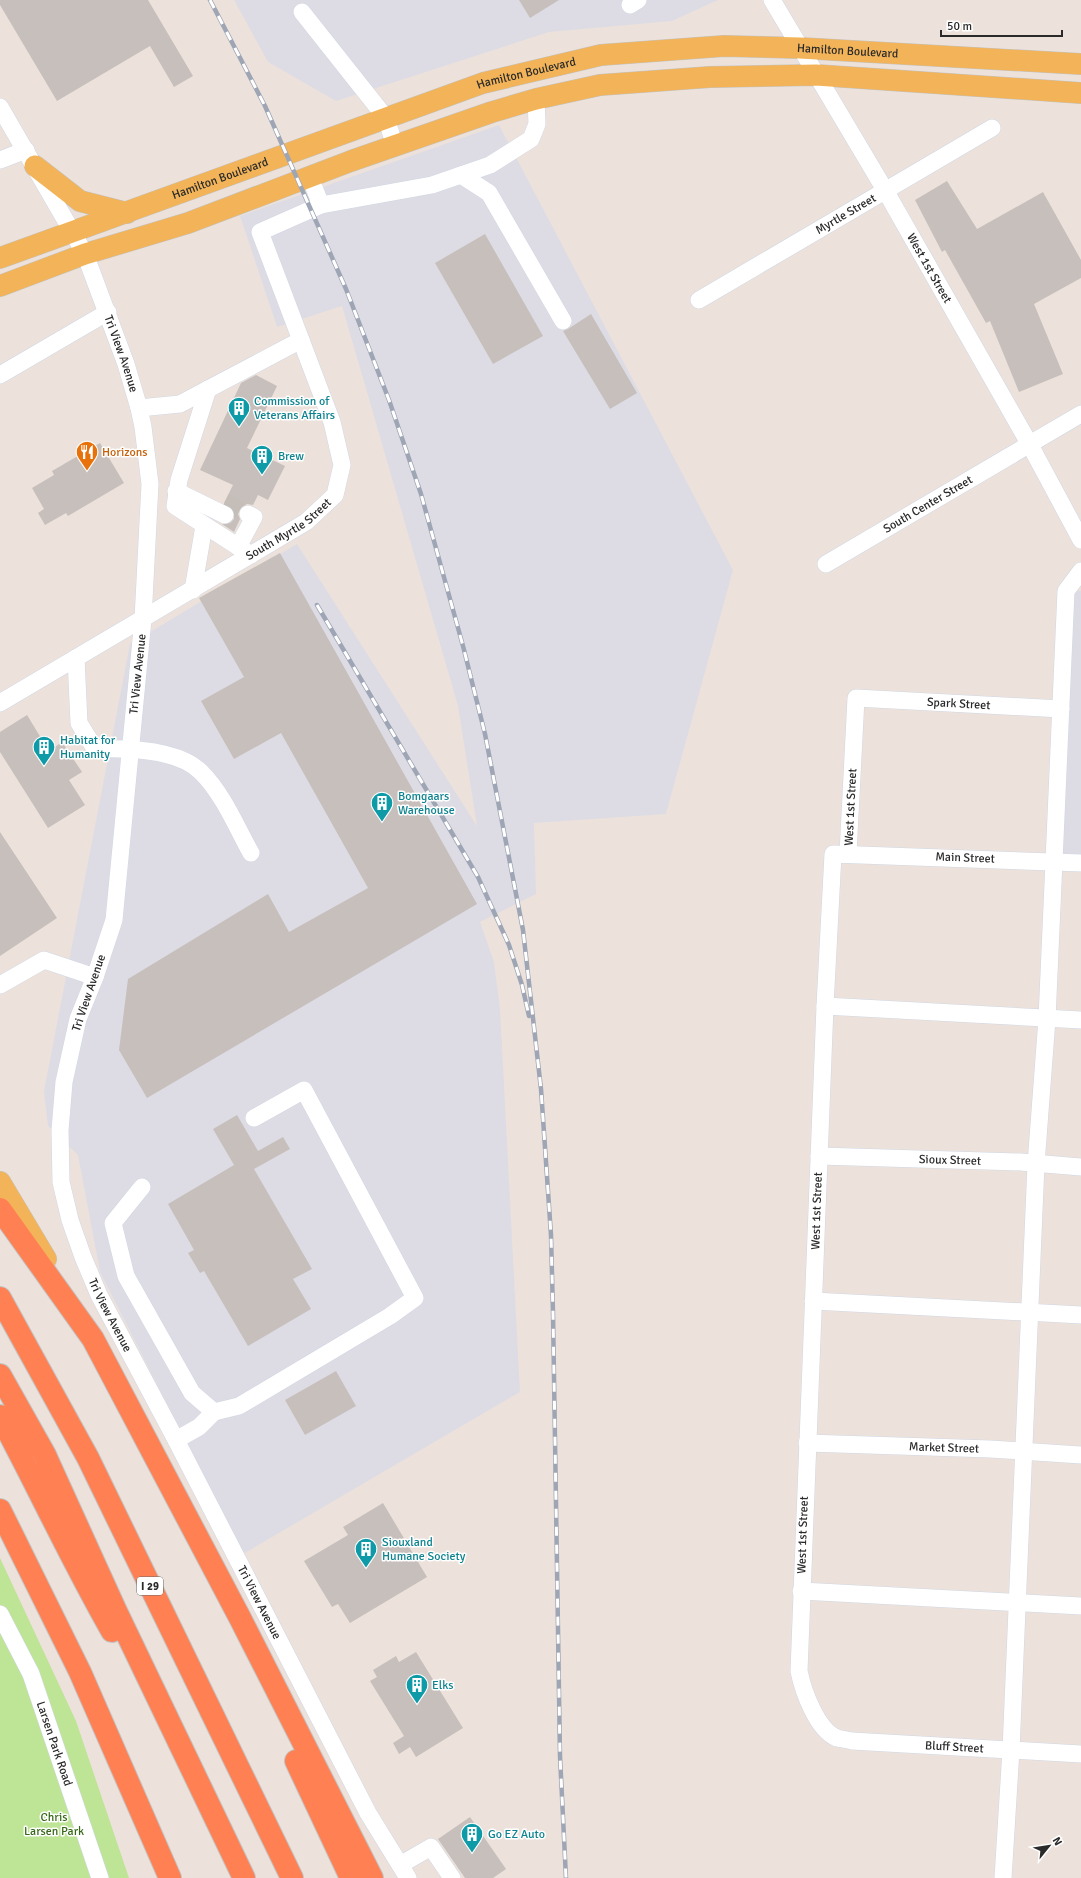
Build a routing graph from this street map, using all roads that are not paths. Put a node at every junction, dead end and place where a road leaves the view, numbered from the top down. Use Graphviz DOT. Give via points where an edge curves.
graph roads {
  1 [pos="772,0"];
  2 [pos="302,12"];
  3 [pos="800,48"];
  4 [pos="1081,64"];
  5 [pos="816,75"];
  6 [pos="1081,93"];
  7 [pos="536,99"];
  8 [pos="0,107"];
  9 [pos="386,118"];
  10 [pos="992,128"];
  11 [pos="395,146"];
  12 [pos="30,158"];
  13 [pos="0,160"];
  14 [pos="461,175"];
  15 [pos="310,177"];
  16 [pos="885,190"];
  17 [pos="321,205"];
  18 [pos="127,213"];
  19 [pos="73,233"];
  20 [pos="86,254"];
  21 [pos="0,258"];
  22 [pos="0,286"];
  23 [pos="699,300"];
  24 [pos="108,312"];
  25 [pos="563,322"];
  26 [pos="301,340"];
  27 [pos="0,375"];
  28 [pos="208,389"];
  29 [pos="139,408"];
  30 [pos="1081,414"];
  31 [pos="1030,445"];
  32 [pos="178,486"];
  33 [pos="204,526"];
  34 [pos="1081,540"];
  35 [pos="244,551"];
  36 [pos="826,564"];
  37 [pos="1081,571"];
  38 [pos="193,590"];
  39 [pos="143,619"];
  40 [pos="76,658"];
  41 [pos="856,698"];
  42 [pos="0,703"];
  43 [pos="1061,709"];
  44 [pos="130,748"];
  45 [pos="251,853"];
  46 [pos="848,854"];
  47 [pos="1053,861"];
  48 [pos="1081,863"];
  49 [pos="95,977"];
  50 [pos="0,985"];
  51 [pos="825,1006"];
  52 [pos="1047,1019"];
  53 [pos="1081,1020"];
  54 [pos="254,1118"];
  55 [pos="819,1156"];
  56 [pos="1036,1164"];
  57 [pos="1081,1166"];
  58 [pos="0,1182"];
  59 [pos="142,1187"];
  60 [pos="0,1209"];
  61 [pos="0,1298"];
  62 [pos="813,1301"];
  63 [pos="1030,1313"];
  64 [pos="1081,1315"];
  65 [pos="93,1339"];
  66 [pos="0,1375"];
  67 [pos="214,1412"];
  68 [pos="0,1416"];
  69 [pos="176,1440"];
  70 [pos="807,1443"];
  71 [pos="1025,1452"];
  72 [pos="1081,1455"];
  73 [pos="0,1510"];
  74 [pos="801,1591"];
  75 [pos="1018,1603"];
  76 [pos="1081,1606"];
  77 [pos="0,1614"];
  78 [pos="240,1618"];
  79 [pos="829,1732"];
  80 [pos="1011,1750"];
  81 [pos="1081,1754"];
  82 [pos="198,1784"];
  83 [pos="404,1872"];
  84 [pos="100,1878"];
  85 [pos="170,1878"];
  86 [pos="244,1878"];
  87 [pos="292,1878"];
  88 [pos="351,1878"];
  89 [pos="372,1878"];
  90 [pos="452,1878"];
  91 [pos="1003,1878"];
  1 -- 3 [label="street, West 1st Street"];
  2 -- 9 [label="street"];
  3 -- 4 [label="main road, Hamilton Boulevard"];
  3 -- 5 [label="street, West 1st Street"];
  3 -- 9 [label="main road, Hamilton Boulevard" via="724,46 601,55 483,83"];
  5 -- 6 [label="main road"];
  5 -- 7 [label="main road" via="710,77 634,82 600,85"];
  5 -- 16 [label="street, West 1st Street"];
  7 -- 11 [label="main road"];
  7 -- 14 [label="street" via="537,124 531,139 490,165"];
  8 -- 12 [label="street, Tri View Avenue"];
  9 -- 11 [label="street"];
  9 -- 18 [label="main road, Hamilton Boulevard"];
  10 -- 16 [label="street, Myrtle Street"];
  11 -- 15 [label="main road"];
  12 -- 13 [label="street"];
  12 -- 18 [label="main road" via="80,201"];
  12 -- 19 [label="street, Tri View Avenue"];
  14 -- 17 [label="street" via="432,185"];
  14 -- 25 [label="street" via="489,193"];
  15 -- 17 [label="street"];
  15 -- 20 [label="main road" via="188,222"];
  16 -- 23 [label="street, Myrtle Street"];
  16 -- 31 [label="street, West 1st Street"];
  17 -- 26 [label="street, South Myrtle Street" via="260,232"];
  18 -- 19 [label="main road, Hamilton Boulevard"];
  19 -- 20 [label="street, Tri View Avenue"];
  19 -- 21 [label="main road, Hamilton Boulevard"];
  20 -- 22 [label="main road"];
  20 -- 24 [label="street, Tri View Avenue"];
  24 -- 27 [label="street"];
  24 -- 29 [label="street, Tri View Avenue"];
  26 -- 28 [label="street"];
  26 -- 35 [label="street, South Myrtle Street" via="332,422 342,465 335,495 306,522"];
  28 -- 29 [label="street" via="180,404"];
  28 -- 32 [label="street"];
  29 -- 39 [label="street, Tri View Avenue" via="150,484"];
  30 -- 31 [label="street, South Center Street"];
  31 -- 34 [label="street, West 1st Street"];
  31 -- 36 [label="street, South Center Street"];
  32 -- 33 [label="street" via="175,506"];
  32 -- 35 [label="street" via="237,516"];
  33 -- 35 [label="street"];
  33 -- 38 [label="street"];
  35 -- 38 [label="street, South Myrtle Street"];
  37 -- 43 [label="street" via="1066,591"];
  38 -- 39 [label="street, South Myrtle Street"];
  39 -- 40 [label="street, South Myrtle Street"];
  39 -- 44 [label="street, Tri View Avenue"];
  40 -- 42 [label="street, South Myrtle Street"];
  40 -- 44 [label="street" via="79,723 95,749"];
  41 -- 43 [label="street, Spark Street"];
  41 -- 46 [label="street, West 1st Street"];
  43 -- 47 [label="street"];
  44 -- 45 [label="street" via="176,757 200,771 219,796"];
  44 -- 49 [label="street, Tri View Avenue" via="114,920"];
  46 -- 47 [label="street, Main Street"];
  46 -- 51 [label="street, West 1st Street" via="833,854"];
  47 -- 48 [label="street, Main Street"];
  47 -- 52 [label="street"];
  49 -- 50 [label="street" via="44,960"];
  49 -- 69 [label="street, Tri View Avenue" via="78,1019 64,1082 60,1130 61,1182 75,1234 99,1295"];
  51 -- 52 [label="street"];
  51 -- 55 [label="street, West 1st Street"];
  52 -- 53 [label="street"];
  52 -- 56 [label="street"];
  54 -- 67 [label="street" via="304,1090 415,1298 390,1316 239,1406"];
  55 -- 56 [label="street, Sioux Street"];
  55 -- 62 [label="street, West 1st Street"];
  56 -- 57 [label="street, Sioux Street"];
  56 -- 63 [label="street"];
  58 -- 65 [label="main road"];
  59 -- 67 [label="street" via="113,1223 126,1276 192,1393"];
  60 -- 65 [label="highway"];
  61 -- 87 [label="highway, I 29" via="88,1458"];
  62 -- 63 [label="street"];
  62 -- 70 [label="street, West 1st Street"];
  63 -- 64 [label="street"];
  63 -- 71 [label="street"];
  65 -- 78 [label="highway"];
  66 -- 82 [label="highway" via="45,1455"];
  67 -- 69 [label="street" via="198,1427"];
  68 -- 82 [label="highway" via="87,1589"];
  69 -- 83 [label="street, Tri View Avenue" via="364,1806"];
  70 -- 71 [label="street, Market Street"];
  70 -- 74 [label="street, West 1st Street"];
  71 -- 72 [label="street, Market Street"];
  71 -- 75 [label="street"];
  73 -- 85 [label="highway" via="80,1672"];
  74 -- 75 [label="street"];
  74 -- 79 [label="street, West 1st Street" via="799,1672 803,1689 814,1712"];
  75 -- 76 [label="street"];
  75 -- 80 [label="street"];
  77 -- 84 [label="street, Larsen Park Road" via="31,1674"];
  78 -- 88 [label="highway" via="284,1737"];
  78 -- 89 [label="highway"];
  79 -- 80 [label="street, Bluff Street" via="836,1737 852,1741"];
  80 -- 81 [label="street, Bluff Street"];
  80 -- 91 [label="street"];
  82 -- 86 [label="highway"];
  83 -- 90 [label="street" via="431,1847"];
}
